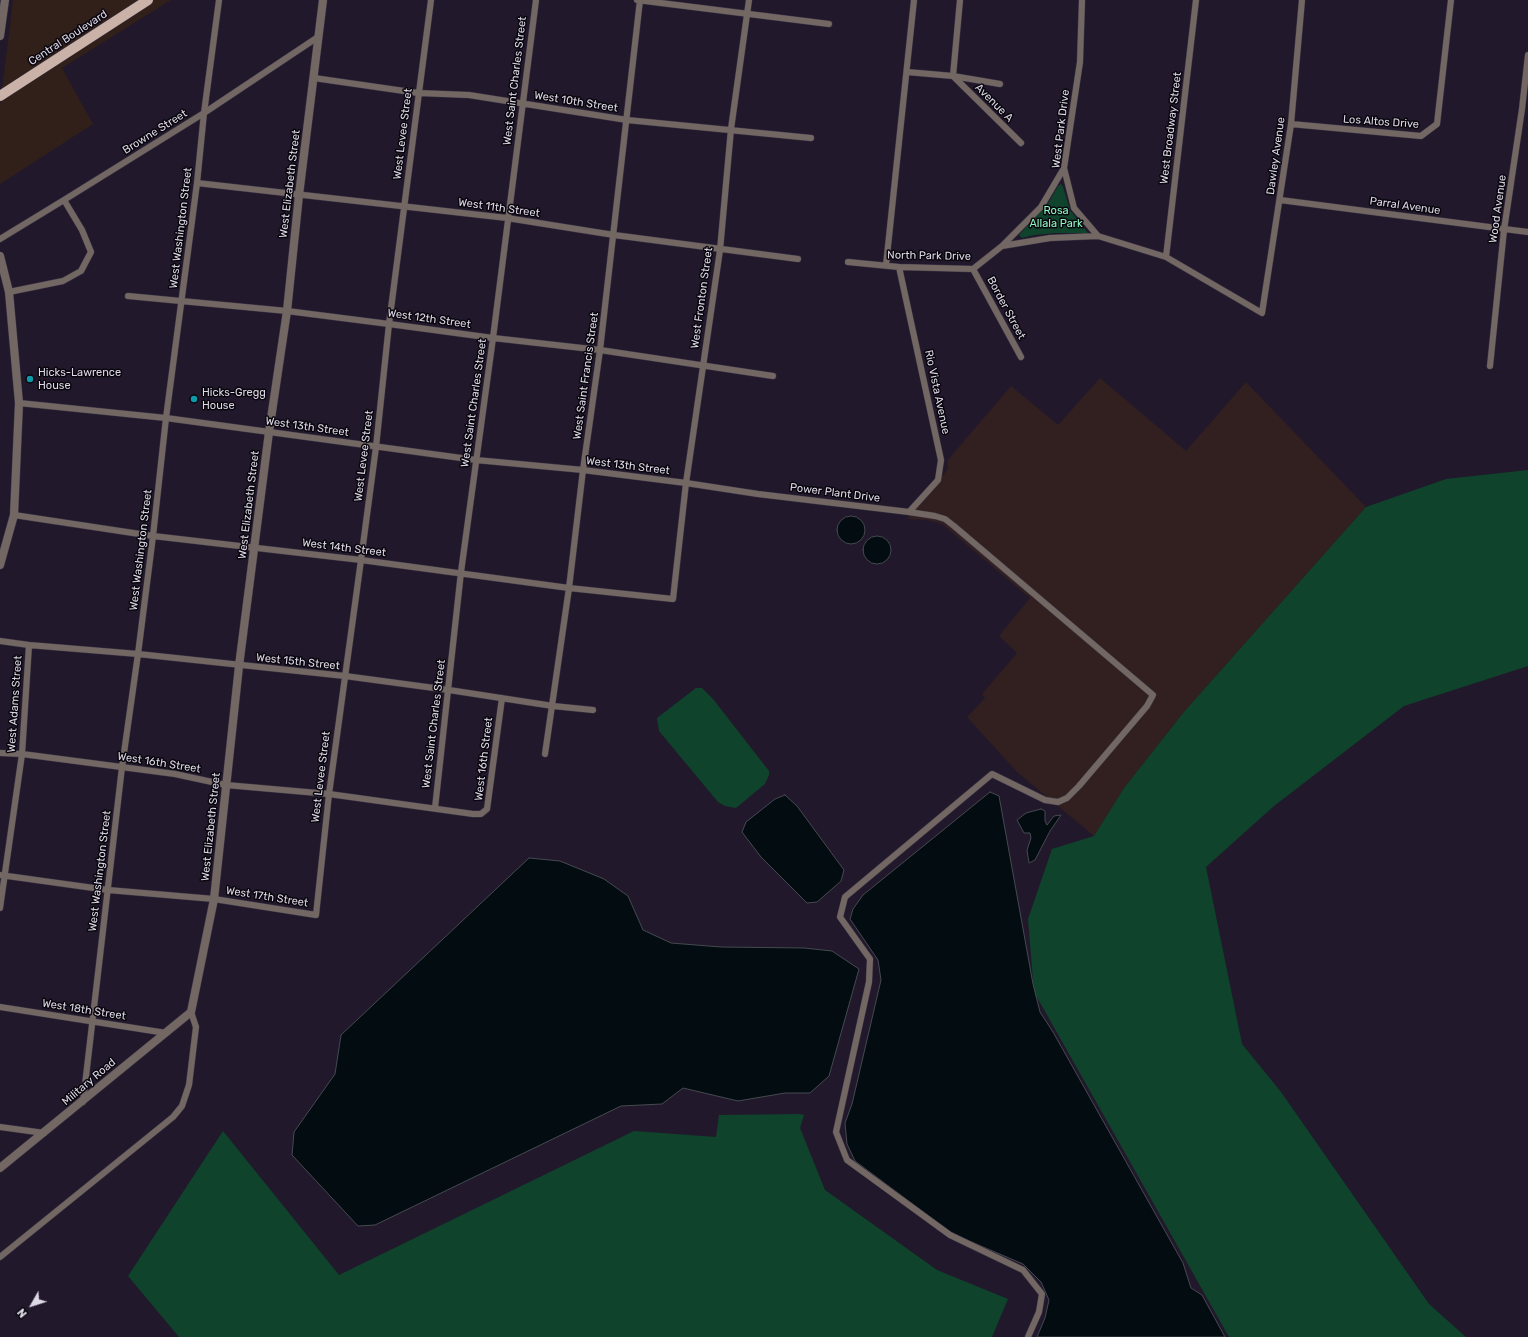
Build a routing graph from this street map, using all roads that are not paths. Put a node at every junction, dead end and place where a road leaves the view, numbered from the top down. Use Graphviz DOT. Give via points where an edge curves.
graph roads {
  1 [pos="5,0"];
  2 [pos="148,0"];
  3 [pos="219,0"];
  4 [pos="323,0"];
  5 [pos="431,0"];
  6 [pos="536,0"];
  7 [pos="636,0"];
  8 [pos="640,0"];
  9 [pos="749,0"];
  10 [pos="914,0"];
  11 [pos="960,0"];
  12 [pos="1082,0"];
  13 [pos="1196,0"];
  14 [pos="1302,0"];
  15 [pos="1452,0"];
  16 [pos="748,14"];
  17 [pos="830,24"];
  18 [pos="0,36"];
  19 [pos="318,37"];
  20 [pos="1528,56"];
  21 [pos="907,72"];
  22 [pos="953,76"];
  23 [pos="314,78"];
  24 [pos="1000,84"];
  25 [pos="418,93"];
  26 [pos="0,96"];
  27 [pos="523,104"];
  28 [pos="1525,110"];
  29 [pos="204,114"];
  30 [pos="627,120"];
  31 [pos="1291,124"];
  32 [pos="731,129"];
  33 [pos="811,138"];
  34 [pos="1021,143"];
  35 [pos="1064,168"];
  36 [pos="197,183"];
  37 [pos="299,195"];
  38 [pos="64,200"];
  39 [pos="1280,200"];
  40 [pos="404,206"];
  41 [pos="507,218"];
  42 [pos="1504,230"];
  43 [pos="1528,232"];
  44 [pos="614,235"];
  45 [pos="1098,236"];
  46 [pos="0,238"];
  47 [pos="1002,246"];
  48 [pos="720,250"];
  49 [pos="0,256"];
  50 [pos="1166,257"];
  51 [pos="798,259"];
  52 [pos="848,262"];
  53 [pos="886,265"];
  54 [pos="900,268"];
  55 [pos="973,269"];
  56 [pos="9,292"];
  57 [pos="128,296"];
  58 [pos="181,301"];
  59 [pos="287,311"];
  60 [pos="389,324"];
  61 [pos="493,338"];
  62 [pos="600,350"];
  63 [pos="1021,357"];
  64 [pos="703,366"];
  65 [pos="1490,366"];
  66 [pos="773,376"];
  67 [pos="19,402"];
  68 [pos="166,418"];
  69 [pos="269,432"];
  70 [pos="376,448"];
  71 [pos="476,460"];
  72 [pos="583,470"];
  73 [pos="686,482"];
  74 [pos="758,494"];
  75 [pos="909,512"];
  76 [pos="14,515"];
  77 [pos="153,536"];
  78 [pos="255,548"];
  79 [pos="361,560"];
  80 [pos="0,565"];
  81 [pos="461,572"];
  82 [pos="569,588"];
  83 [pos="673,599"];
  84 [pos="0,641"];
  85 [pos="29,645"];
  86 [pos="138,654"];
  87 [pos="239,666"];
  88 [pos="345,676"];
  89 [pos="449,690"];
  90 [pos="502,698"];
  91 [pos="553,706"];
  92 [pos="593,710"];
  93 [pos="0,753"];
  94 [pos="22,754"];
  95 [pos="545,754"];
  96 [pos="122,767"];
  97 [pos="226,785"];
  98 [pos="329,794"];
  99 [pos="435,808"];
  100 [pos="2,875"];
  101 [pos="108,890"];
  102 [pos="214,899"];
  103 [pos="0,908"];
  104 [pos="316,915"];
  105 [pos="0,1007"];
  106 [pos="191,1012"];
  107 [pos="92,1022"];
  108 [pos="166,1033"];
  109 [pos="83,1102"];
  110 [pos="0,1127"];
  111 [pos="44,1133"];
  112 [pos="0,1168"];
  113 [pos="0,1257"];
  114 [pos="1028,1337"];
  1 -- 18 [label="street"];
  2 -- 26 [label="main road, Central Boulevard"];
  3 -- 29 [label="street, West Washington Street"];
  4 -- 19 [label="street, West Elizabeth Street"];
  5 -- 25 [label="street, West Levee Street"];
  6 -- 27 [label="street, West Saint Charles Street"];
  7 -- 8 [label="street"];
  8 -- 16 [label="street"];
  8 -- 30 [label="street, West Saint Francis Street"];
  9 -- 16 [label="street, West Fronton Street"];
  10 -- 21 [label="street"];
  11 -- 22 [label="street"];
  12 -- 35 [label="street, West Park Drive" via="1080,62"];
  13 -- 50 [label="street, West Broadway Street"];
  14 -- 31 [label="street, Dawley Avenue"];
  15 -- 31 [label="street, Los Altos Drive" via="1437,124 1421,136"];
  16 -- 17 [label="street"];
  16 -- 32 [label="street, West Fronton Street"];
  19 -- 23 [label="street, West Elizabeth Street"];
  19 -- 29 [label="street, Browne Street"];
  20 -- 28 [label="street, Wood Avenue"];
  21 -- 22 [label="street, Avenue A"];
  21 -- 53 [label="street"];
  22 -- 24 [label="street, Avenue A"];
  22 -- 34 [label="street, Avenue A"];
  23 -- 25 [label="street, West 10th Street"];
  23 -- 37 [label="street, West Elizabeth Street"];
  25 -- 27 [label="street, West 10th Street" via="469,95"];
  25 -- 40 [label="street, West Levee Street"];
  27 -- 30 [label="street, West 10th Street"];
  27 -- 41 [label="street, West Saint Charles Street"];
  28 -- 42 [label="street, Wood Avenue"];
  29 -- 36 [label="street, West Washington Street"];
  29 -- 38 [label="street, Browne Street"];
  30 -- 32 [label="street, West 10th Street"];
  30 -- 44 [label="street, West Saint Francis Street"];
  31 -- 39 [label="street, Dawley Avenue"];
  32 -- 33 [label="street, West 10th Street"];
  32 -- 48 [label="street, West Fronton Street"];
  35 -- 45 [label="street, West Park Drive" via="1074,208"];
  35 -- 47 [label="street, North Park Drive" via="1041,207"];
  36 -- 37 [label="street, West 11th Street"];
  36 -- 58 [label="street, West Washington Street"];
  37 -- 40 [label="street, West 11th Street"];
  37 -- 59 [label="street, West Elizabeth Street"];
  38 -- 46 [label="street, Browne Street"];
  38 -- 56 [label="street" via="82,230 91,252 81,270 63,281"];
  39 -- 42 [label="street, Parral Avenue"];
  39 -- 50 [label="street, Dawley Avenue" via="1262,313"];
  40 -- 41 [label="street, West 11th Street"];
  40 -- 60 [label="street, West Levee Street"];
  41 -- 44 [label="street, West 11th Street"];
  41 -- 61 [label="street, West Saint Charles Street"];
  42 -- 43 [label="street, Parral Avenue"];
  42 -- 65 [label="street, Wood Avenue"];
  44 -- 48 [label="street, West 11th Street"];
  44 -- 62 [label="street, West Saint Francis Street"];
  45 -- 47 [label="street, North Park Drive" via="1050,238"];
  45 -- 50 [label="street"];
  47 -- 55 [label="street, North Park Drive"];
  48 -- 51 [label="street, West 11th Street"];
  48 -- 64 [label="street, West Fronton Street"];
  49 -- 56 [label="street"];
  52 -- 53 [label="street, North Park Drive"];
  53 -- 54 [label="street, North Park Drive"];
  54 -- 55 [label="street, North Park Drive"];
  54 -- 75 [label="street, Rio Vista Avenue" via="941,460 938,480"];
  55 -- 63 [label="street, Border Street"];
  56 -- 67 [label="street"];
  57 -- 58 [label="street, West 12th Street"];
  58 -- 59 [label="street, West 12th Street"];
  58 -- 68 [label="street, West Washington Street"];
  59 -- 60 [label="street, West 12th Street"];
  59 -- 69 [label="street, West Elizabeth Street"];
  60 -- 61 [label="street, West 12th Street"];
  60 -- 70 [label="street, West Levee Street"];
  61 -- 62 [label="street, West 12th Street"];
  61 -- 71 [label="street, West Saint Charles Street"];
  62 -- 64 [label="street, West 12th Street"];
  62 -- 72 [label="street, West Saint Francis Street"];
  64 -- 66 [label="street, West 12th Street"];
  64 -- 73 [label="street, West Fronton Street"];
  67 -- 68 [label="street, West 13th Street"];
  67 -- 76 [label="street"];
  68 -- 69 [label="street, West 13th Street"];
  68 -- 77 [label="street, West Washington Street"];
  69 -- 70 [label="street, West 13th Street"];
  69 -- 78 [label="street, West Elizabeth Street"];
  70 -- 71 [label="street, West 13th Street"];
  70 -- 79 [label="street, West Levee Street"];
  71 -- 72 [label="street, West 13th Street"];
  71 -- 81 [label="street, West Saint Charles Street"];
  72 -- 73 [label="street, West 13th Street"];
  72 -- 82 [label="street, West Saint Francis Street"];
  73 -- 74 [label="street, West 13th Street"];
  73 -- 83 [label="street, West Fronton Street"];
  74 -- 75 [label="street, Power Plant Drive"];
  75 -- 114 [label="street, Power Plant Drive" via="945,519 1153,694 1147,706 1067,798 1058,802 1045,800 992,774 845,897 840,917 870,959 869,982 836,1132 847,1160 950,1235 1023,1270 1042,1294 1039,1312"];
  76 -- 77 [label="street, West 14th Street"];
  76 -- 80 [label="street"];
  77 -- 78 [label="street, West 14th Street"];
  77 -- 86 [label="street, West Washington Street"];
  78 -- 79 [label="street, West 14th Street"];
  78 -- 87 [label="street, West Elizabeth Street"];
  79 -- 81 [label="street, West 14th Street"];
  79 -- 88 [label="street, West Levee Street"];
  81 -- 82 [label="street, West 14th Street"];
  81 -- 89 [label="street, West Saint Charles Street"];
  82 -- 83 [label="street, West 14th Street"];
  82 -- 91 [label="street, West Saint Francis Street"];
  84 -- 85 [label="street, West 15th Street"];
  85 -- 86 [label="street, West 15th Street"];
  85 -- 94 [label="street, West Adams Street"];
  86 -- 87 [label="street, West 15th Street"];
  86 -- 96 [label="street, West Washington Street"];
  87 -- 88 [label="street, West 15th Street"];
  87 -- 97 [label="street, West Elizabeth Street"];
  88 -- 89 [label="street, West 15th Street"];
  88 -- 98 [label="street, West Levee Street"];
  89 -- 90 [label="street, West 15th Street"];
  89 -- 99 [label="street, West Saint Charles Street"];
  90 -- 91 [label="street, West 15th Street"];
  90 -- 99 [label="street, West 16th Street" via="488,809 480,814 473,814"];
  91 -- 92 [label="street, West 15th Street"];
  91 -- 95 [label="street, West Saint Francis Street"];
  93 -- 94 [label="street, West 16th Street"];
  94 -- 96 [label="street, West 16th Street"];
  94 -- 100 [label="street, West Adams Street"];
  96 -- 97 [label="street, West 16th Street" via="175,774"];
  96 -- 101 [label="street, West Washington Street"];
  97 -- 98 [label="street, West 16th Street"];
  97 -- 102 [label="street, West Elizabeth Street"];
  98 -- 99 [label="street, West 16th Street"];
  98 -- 104 [label="street, West Levee Street"];
  100 -- 101 [label="street, West 17th Street"];
  100 -- 103 [label="street, West Adams Street"];
  101 -- 102 [label="street, West 17th Street"];
  101 -- 107 [label="street, West Washington Street"];
  102 -- 104 [label="street, West 17th Street"];
  102 -- 106 [label="street, West Elizabeth Street"];
  105 -- 107 [label="street, West 18th Street"];
  106 -- 108 [label="street, Military Road"];
  106 -- 113 [label="street" via="196,1027 189,1085 182,1106 173,1117"];
  107 -- 108 [label="street, West 18th Street"];
  107 -- 109 [label="street, West Washington Street"];
  108 -- 109 [label="street, Military Road"];
  109 -- 111 [label="street, Military Road"];
  110 -- 111 [label="street"];
  111 -- 112 [label="street, Military Road"];
}
